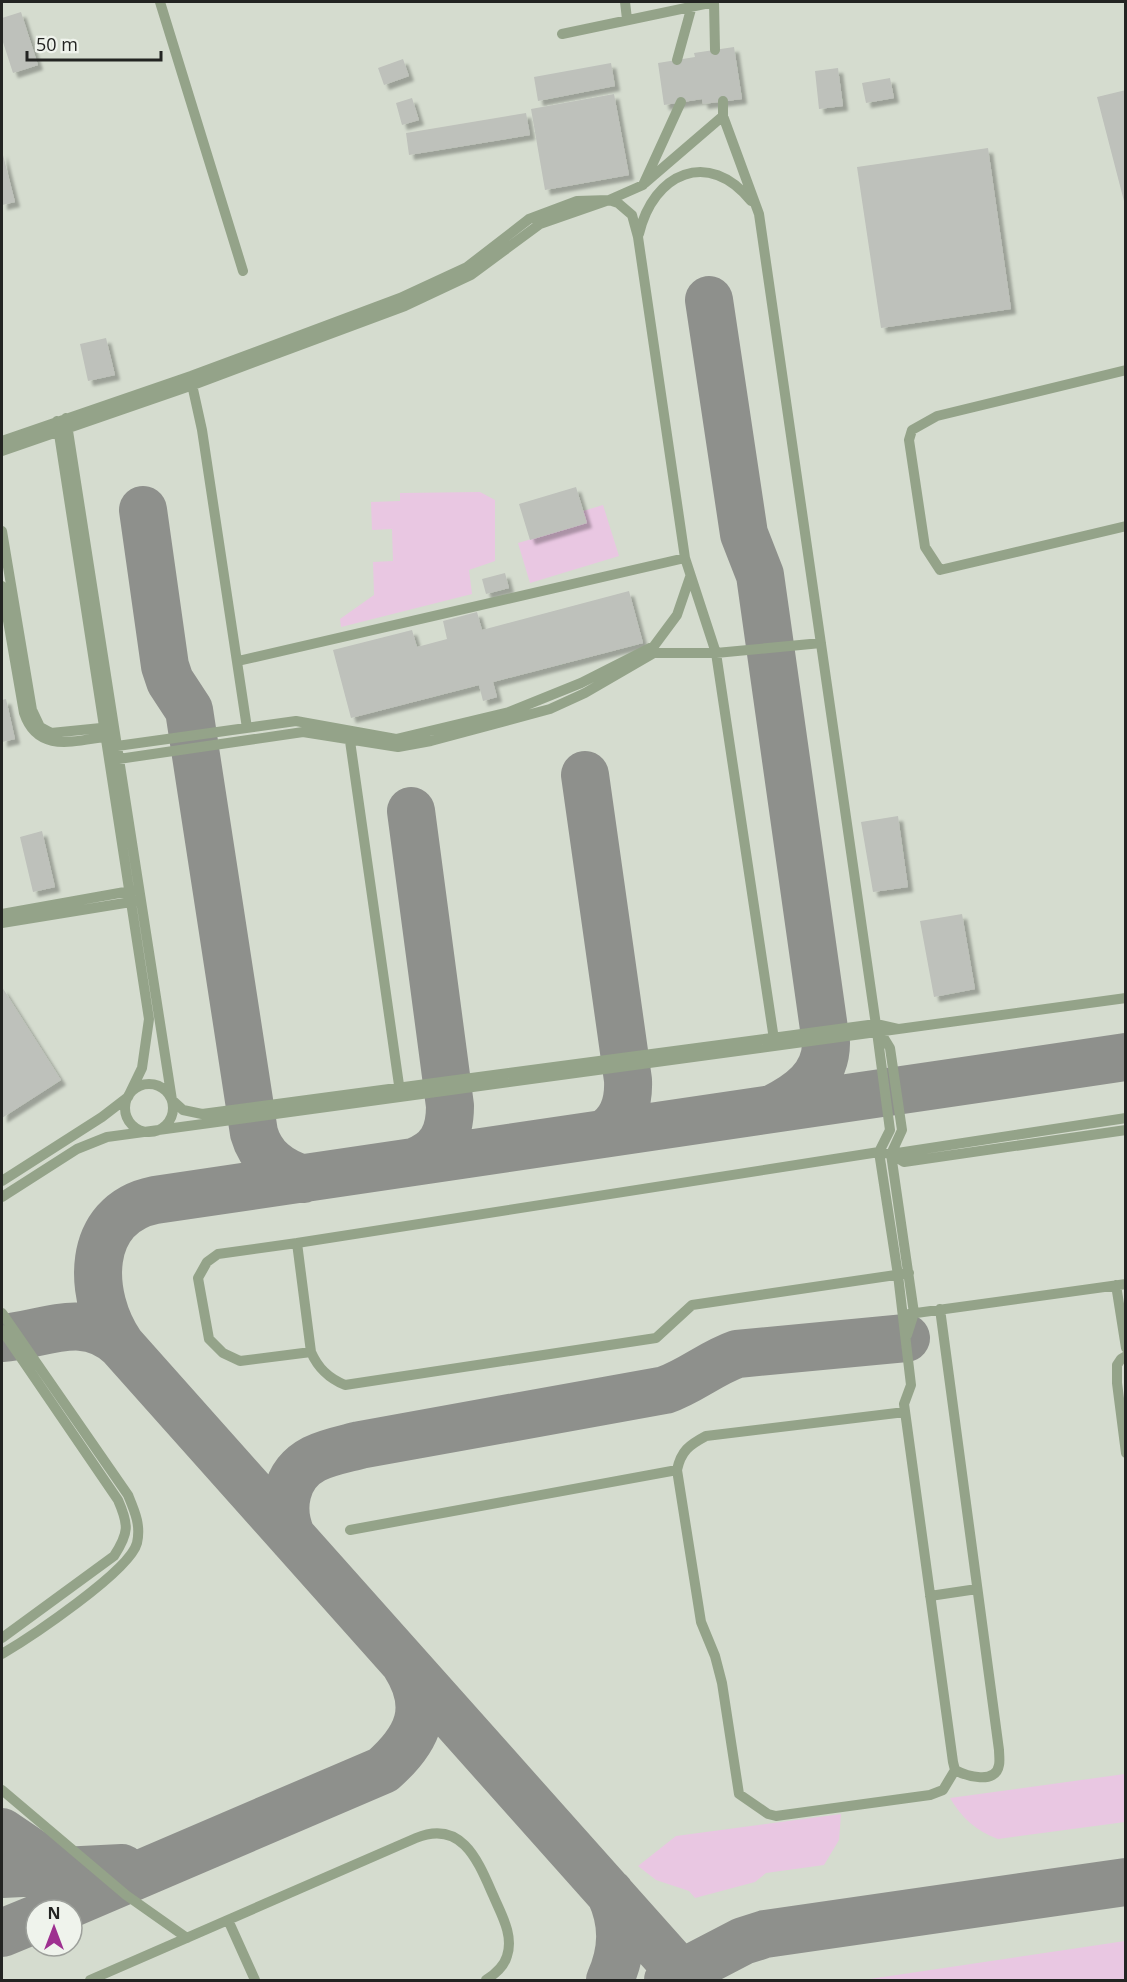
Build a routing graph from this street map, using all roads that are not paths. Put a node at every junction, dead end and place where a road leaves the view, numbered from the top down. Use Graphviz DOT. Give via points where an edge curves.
graph roads {
  1 [pos="160,2"];
  2 [pos="625,2"];
  3 [pos="714,2"];
  4 [pos="693,3"];
  5 [pos="627,19"];
  6 [pos="562,34"];
  7 [pos="715,50"];
  8 [pos="677,60"];
  9 [pos="723,101"];
  10 [pos="681,102"];
  11 [pos="723,116"];
  12 [pos="685,175"];
  13 [pos="643,185"];
  14 [pos="609,200"];
  15 [pos="759,214"];
  16 [pos="638,237"];
  17 [pos="243,271"];
  18 [pos="1125,370"];
  19 [pos="192,381"];
  20 [pos="62,424"];
  21 [pos="2,441"];
  22 [pos="2,451"];
  23 [pos="1125,526"];
  24 [pos="2,531"];
  25 [pos="685,558"];
  26 [pos="690,577"];
  27 [pos="2,586"];
  28 [pos="676,615"];
  29 [pos="821,643"];
  30 [pos="658,651"];
  31 [pos="716,653"];
  32 [pos="635,656"];
  33 [pos="238,661"];
  34 [pos="247,728"];
  35 [pos="350,735"];
  36 [pos="110,737"];
  37 [pos="114,760"];
  38 [pos="135,895"];
  39 [pos="2,914"];
  40 [pos="2,922"];
  41 [pos="1125,998"];
  42 [pos="878,1029"];
  43 [pos="774,1042"];
  44 [pos="400,1092"];
  45 [pos="128,1097"];
  46 [pos="172,1100"];
  47 [pos="1125,1118"];
  48 [pos="1125,1130"];
  49 [pos="150,1132"];
  50 [pos="879,1152"];
  51 [pos="891,1154"];
  52 [pos="2,1181"];
  53 [pos="2,1197"];
  54 [pos="297,1243"];
  55 [pos="904,1274"];
  56 [pos="1121,1284"];
  57 [pos="940,1309"];
  58 [pos="2,1313"];
  59 [pos="914,1313"];
  60 [pos="903,1315"];
  61 [pos="2,1330"];
  62 [pos="906,1338"];
  63 [pos="1125,1348"];
  64 [pos="311,1352"];
  65 [pos="1125,1356"];
  66 [pos="906,1412"];
  67 [pos="1125,1454"];
  68 [pos="676,1470"];
  69 [pos="351,1530"];
  70 [pos="977,1589"];
  71 [pos="930,1596"];
  72 [pos="2,1638"];
  73 [pos="2,1654"];
  74 [pos="955,1770"];
  75 [pos="2,1790"];
  76 [pos="228,1920"];
  77 [pos="187,1938"];
  78 [pos="90,1980"];
  79 [pos="255,1980"];
  80 [pos="486,1980"];
  1 -- 17 [label="lane"];
  2 -- 5 [label="lane"];
  3 -- 4 [label="lane"];
  3 -- 7 [label="lane"];
  4 -- 5 [label="lane"];
  4 -- 8 [label="lane"];
  5 -- 6 [label="lane"];
  9 -- 11 [label="lane"];
  10 -- 13 [label="lane"];
  11 -- 13 [label="lane"];
  11 -- 15 [label="lane"];
  12 -- 13 [label="lane"];
  12 -- 15 [label="lane" via="710,174 734,182"];
  12 -- 16 [label="lane" via="665,184 653,196"];
  13 -- 14 [label="lane"];
  14 -- 16 [label="lane" via="630,213"];
  14 -- 19 [label="lane" via="540,224 471,275 405,306"];
  15 -- 29 [label="lane"];
  16 -- 25 [label="lane"];
  18 -- 23 [label="lane" via="937,416 912,430 909,440 926,547 940,570"];
  19 -- 20 [label="lane"];
  19 -- 33 [label="lane"];
  20 -- 21 [label="lane"];
  20 -- 22 [label="lane"];
  20 -- 36 [label="lane"];
  24 -- 36 [label="lane" via="37,723 51,733"];
  25 -- 26 [label="lane"];
  25 -- 33 [label="lane"];
  26 -- 28 [label="lane"];
  26 -- 31 [label="lane"];
  27 -- 36 [label="lane" via="24,713 32,731 50,741"];
  28 -- 30 [label="lane"];
  28 -- 32 [label="lane" via="654,646"];
  29 -- 31 [label="lane"];
  29 -- 42 [label="lane"];
  30 -- 31 [label="lane"];
  30 -- 32 [label="lane"];
  30 -- 35 [label="lane" via="585,693 514,720 398,747"];
  31 -- 43 [label="lane"];
  32 -- 35 [label="lane" via="509,712 396,739"];
  33 -- 34 [label="lane"];
  34 -- 35 [label="lane" via="296,721"];
  34 -- 36 [label="lane"];
  35 -- 37 [label="lane" via="303,732"];
  35 -- 44 [label="lane"];
  36 -- 37 [label="lane"];
  37 -- 38 [label="lane"];
  38 -- 39 [label="lane"];
  38 -- 40 [label="lane"];
  38 -- 45 [label="lane" via="149,1019 142,1068"];
  38 -- 46 [label="lane"];
  41 -- 42 [label="lane"];
  42 -- 43 [label="lane"];
  42 -- 50 [label="lane" via="890,1130"];
  42 -- 51 [label="lane" via="890,1048 902,1130"];
  43 -- 44 [label="lane"];
  44 -- 46 [label="lane" via="202,1114 183,1110"];
  44 -- 49 [label="lane"];
  45 -- 46 [label="lane" via="148,1084 162,1088"];
  45 -- 49 [label="lane" via="125,1105 129,1121"];
  45 -- 52 [label="lane"];
  46 -- 49 [label="lane" via="169,1122"];
  47 -- 51 [label="lane"];
  48 -- 51 [label="lane" via="904,1162"];
  49 -- 53 [label="lane" via="89,1143"];
  50 -- 51 [label="lane"];
  50 -- 54 [label="lane"];
  50 -- 55 [label="lane"];
  51 -- 55 [label="lane"];
  54 -- 64 [label="lane"];
  54 -- 64 [label="lane" via="218,1254 207,1262 198,1278 209,1339 223,1353 240,1362"];
  55 -- 59 [label="lane"];
  55 -- 60 [label="lane"];
  55 -- 64 [label="lane" via="692,1305 656,1338 358,1385 332,1379"];
  56 -- 57 [label="lane"];
  56 -- 63 [label="lane"];
  57 -- 59 [label="lane"];
  57 -- 70 [label="lane"];
  58 -- 73 [label="lane" via="128,1495 139,1520 136,1545 121,1568"];
  59 -- 60 [label="lane"];
  59 -- 62 [label="lane"];
  60 -- 62 [label="lane"];
  61 -- 72 [label="lane" via="118,1500 127,1521 125,1540 114,1556"];
  62 -- 66 [label="lane" via="911,1385 904,1404"];
  65 -- 67 [label="lane" via="1117,1365 1116,1375"];
  66 -- 68 [label="lane" via="706,1436 680,1455"];
  66 -- 71 [label="lane"];
  68 -- 69 [label="lane"];
  68 -- 74 [label="lane" via="701,1622 722,1683 739,1794 776,1816 930,1795 943,1790"];
  70 -- 71 [label="lane"];
  70 -- 74 [label="lane" via="999,1765 994,1774 979,1777 968,1777"];
  71 -- 74 [label="lane"];
  75 -- 77 [label="lane" via="126,1895"];
  76 -- 77 [label="lane"];
  76 -- 79 [label="lane"];
  76 -- 80 [label="lane" via="420,1836 447,1835 460,1840 476,1858 507,1928 507,1956 499,1970"];
  77 -- 78 [label="lane"];
}
